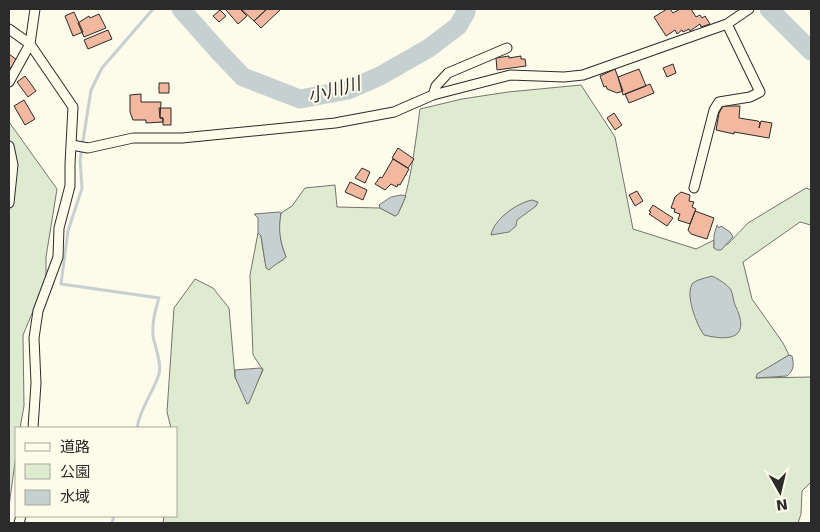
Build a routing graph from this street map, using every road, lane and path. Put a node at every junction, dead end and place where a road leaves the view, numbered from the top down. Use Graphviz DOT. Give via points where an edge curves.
graph roads {
  1 [pos="35,9"];
  2 [pos="750,9"];
  3 [pos="728,24"];
  4 [pos="9,29"];
  5 [pos="30,44"];
  6 [pos="506,48"];
  7 [pos="9,82"];
  8 [pos="433,95"];
  9 [pos="9,146"];
  10 [pos="72,146"];
  11 [pos="694,188"];
  12 [pos="9,203"];
  13 [pos="33,427"];
  1 -- 5 [label="street"];
  2 -- 3 [label="street"];
  3 -- 8 [label="street" via="583,75 510,75"];
  3 -- 11 [label="street" via="760,92 750,98 719,102 714,110"];
  4 -- 5 [label="street"];
  5 -- 7 [label="street"];
  5 -- 10 [label="street" via="74,107"];
  6 -- 8 [label="street" via="448,73 436,86"];
  8 -- 10 [label="street" via="394,112 335,124 182,138 132,138 88,148"];
  9 -- 12 [label="street" via="13,165"];
  10 -- 13 [label="street" via="70,186 59,228 58,257 38,311 34,338"];
}
